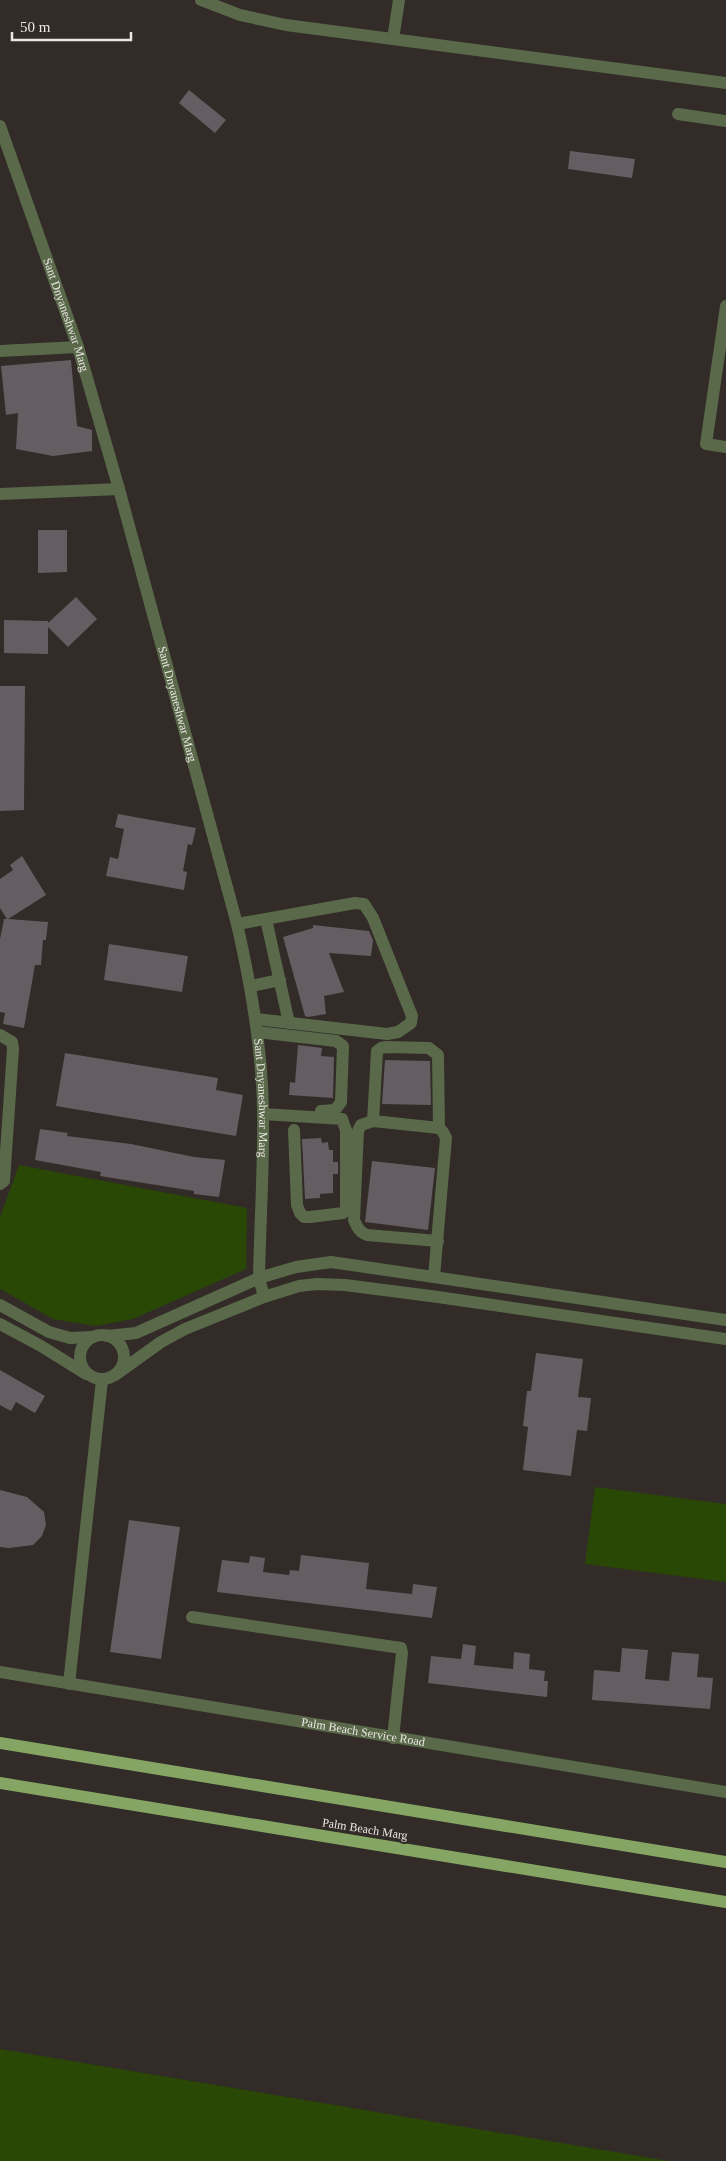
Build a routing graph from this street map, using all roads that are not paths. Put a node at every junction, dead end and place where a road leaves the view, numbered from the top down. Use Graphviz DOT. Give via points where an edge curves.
graph roads {
  1 [pos="201,0"];
  2 [pos="399,0"];
  3 [pos="393,39"];
  4 [pos="726,83"];
  5 [pos="678,114"];
  6 [pos="726,121"];
  7 [pos="0,126"];
  8 [pos="726,306"];
  9 [pos="78,347"];
  10 [pos="0,351"];
  11 [pos="726,446"];
  12 [pos="119,489"];
  13 [pos="0,494"];
  14 [pos="266,919"];
  15 [pos="237,924"];
  16 [pos="280,980"];
  17 [pos="251,986"];
  18 [pos="289,1023"];
  19 [pos="257,1025"];
  20 [pos="0,1035"];
  21 [pos="263,1112"];
  22 [pos="373,1122"];
  23 [pos="439,1128"];
  24 [pos="294,1130"];
  25 [pos="0,1185"];
  26 [pos="438,1241"];
  27 [pos="434,1277"];
  28 [pos="259,1278"];
  29 [pos="264,1297"];
  30 [pos="0,1305"];
  31 [pos="726,1320"];
  32 [pos="0,1324"];
  33 [pos="107,1336"];
  34 [pos="92,1337"];
  35 [pos="726,1340"];
  36 [pos="89,1375"];
  37 [pos="115,1375"];
  38 [pos="102,1380"];
  39 [pos="192,1617"];
  40 [pos="0,1672"];
  41 [pos="68,1684"];
  42 [pos="393,1738"];
  43 [pos="0,1743"];
  44 [pos="0,1783"];
  45 [pos="726,1792"];
  46 [pos="726,1862"];
  47 [pos="726,1902"];
  1 -- 3 [label="street" via="240,15 286,25"];
  2 -- 3 [label="street"];
  3 -- 4 [label="street"];
  5 -- 6 [label="street"];
  7 -- 9 [label="street, Sant Dnyaneshwar Marg"];
  8 -- 11 [label="street" via="706,444"];
  9 -- 10 [label="street"];
  9 -- 12 [label="street, Sant Dnyaneshwar Marg"];
  12 -- 13 [label="street"];
  12 -- 15 [label="street, Sant Dnyaneshwar Marg"];
  14 -- 15 [label="street"];
  14 -- 16 [label="street"];
  14 -- 18 [label="street" via="354,903 364,904 373,918 412,1016 406,1028 387,1034"];
  15 -- 17 [label="street, Sant Dnyaneshwar Marg"];
  16 -- 17 [label="street"];
  16 -- 18 [label="street"];
  17 -- 19 [label="street, Sant Dnyaneshwar Marg"];
  18 -- 19 [label="street"];
  19 -- 21 [label="street, Sant Dnyaneshwar Marg"];
  19 -- 21 [label="street" via="336,1041 343,1046 344,1052 339,1107 332,1111"];
  20 -- 25 [label="street" via="12,1042 13,1049 4,1181"];
  21 -- 24 [label="street" via="342,1119 346,1130 346,1210 343,1213 310,1217 300,1213"];
  21 -- 28 [label="street, Sant Dnyaneshwar Marg"];
  22 -- 23 [label="street"];
  22 -- 23 [label="street" via="377,1051 386,1047 429,1048 438,1055"];
  22 -- 26 [label="street" via="361,1125 358,1131 354,1220 357,1227 367,1235"];
  23 -- 26 [label="street" via="446,1138"];
  26 -- 27 [label="street"];
  27 -- 28 [label="street" via="331,1262 296,1267"];
  27 -- 31 [label="street"];
  28 -- 29 [label="street, Sant Dnyaneshwar Marg"];
  28 -- 33 [label="street" via="136,1333"];
  29 -- 35 [label="street" via="299,1286 345,1285"];
  29 -- 37 [label="street" via="185,1329"];
  30 -- 34 [label="street" via="49,1332 70,1338"];
  32 -- 36 [label="street"];
  33 -- 34 [label="street"];
  33 -- 37 [label="street" via="119,1343 124,1356 124,1364"];
  34 -- 36 [label="street" via="80,1355 83,1370"];
  36 -- 38 [label="street"];
  37 -- 38 [label="street"];
  38 -- 41 [label="street"];
  39 -- 42 [label="street" via="401,1648"];
  40 -- 41 [label="street, Palm Beach Service Road"];
  41 -- 42 [label="street, Palm Beach Service Road"];
  42 -- 45 [label="street, Palm Beach Service Road"];
  43 -- 46 [label="main road, Palm Beach Marg"];
  44 -- 47 [label="main road, Palm Beach Marg"];
}
